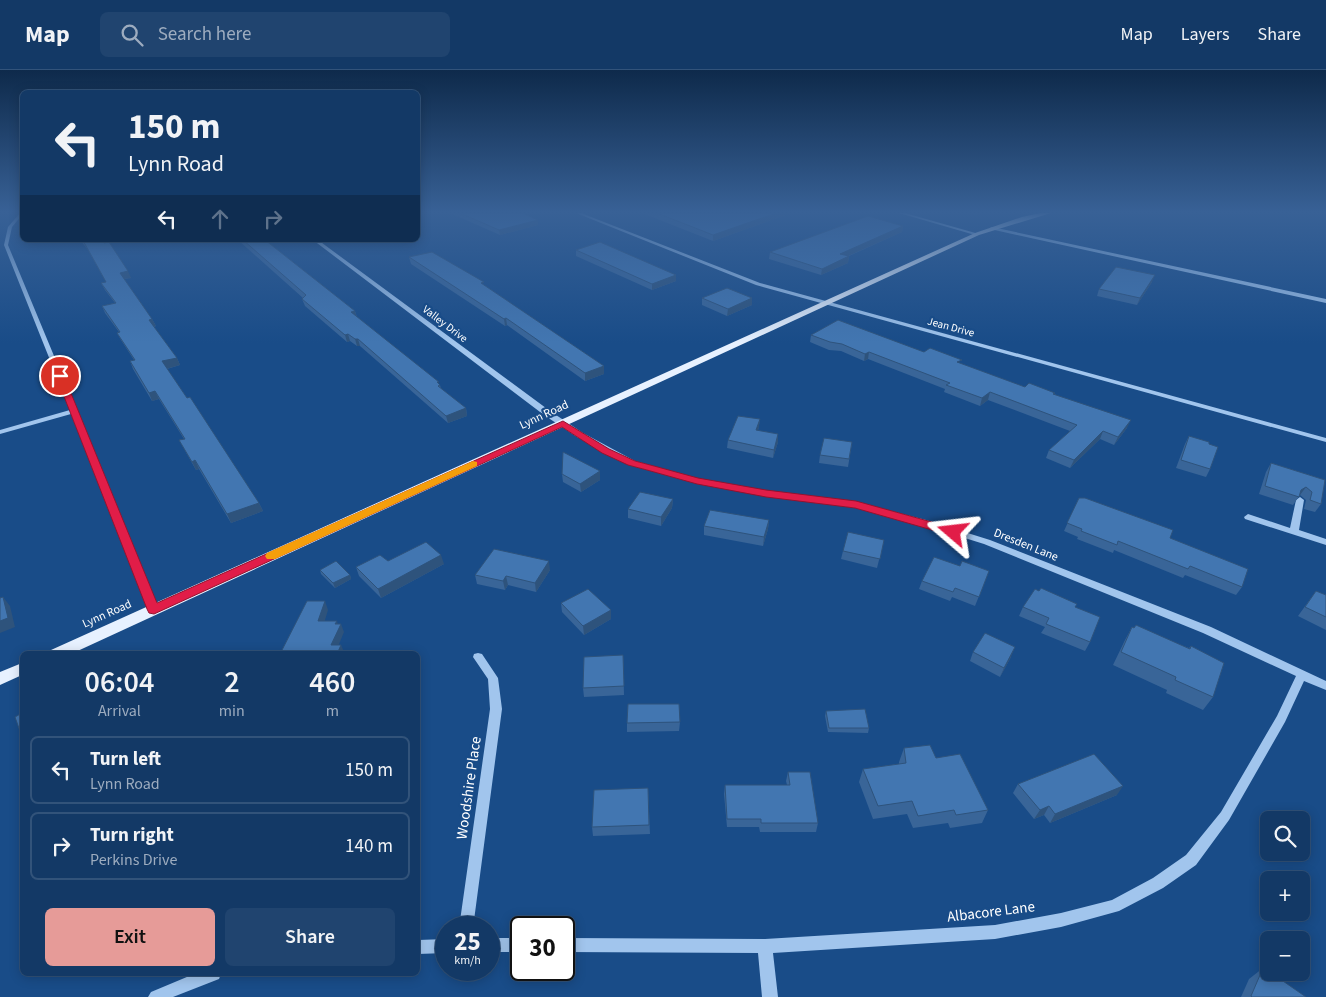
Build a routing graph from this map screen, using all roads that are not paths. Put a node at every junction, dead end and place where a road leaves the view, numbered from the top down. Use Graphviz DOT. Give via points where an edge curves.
graph roads {
  1 [pos="8,256"];
  2 [pos="337,256"];
  3 [pos="688,256"];
  4 [pos="928,256"];
  5 [pos="1121,256"];
  6 [pos="1326,301"];
  7 [pos="824,303"];
  8 [pos="74,411"];
  9 [pos="563,423"];
  10 [pos="0,432"];
  11 [pos="1326,440"];
  12 [pos="1300,500"];
  13 [pos="1248,517"];
  14 [pos="1294,532"];
  15 [pos="1326,542"];
  16 [pos="154,609"];
  17 [pos="63,651"];
  18 [pos="478,657"];
  19 [pos="20,670"];
  20 [pos="1302,674"];
  21 [pos="0,679"];
  22 [pos="1326,686"];
  23 [pos="468,916"];
  24 [pos="435,946"];
  25 [pos="575,946"];
  26 [pos="765,946"];
  27 [pos="420,947"];
  28 [pos="208,976"];
  29 [pos="156,997"];
  30 [pos="770,997"];
  1 -- 8 [label="street"];
  2 -- 9 [label="street, Valley Drive"];
  3 -- 7 [label="street, Jean Drive" via="758,284"];
  4 -- 7 [label="main road, Lynn Road"];
  5 -- 6 [label="street"];
  7 -- 9 [label="main road, Lynn Road"];
  7 -- 11 [label="street, Jean Drive"];
  8 -- 10 [label="street"];
  8 -- 16 [label="street"];
  9 -- 16 [label="main road, Lynn Road"];
  9 -- 20 [label="street, Dresden Lane" via="605,451 641,466 766,494 856,505 987,542 1207,630"];
  12 -- 14 [label="street"];
  13 -- 14 [label="street"];
  14 -- 15 [label="street"];
  16 -- 17 [label="main road, Lynn Road"];
  18 -- 23 [label="street, Woodshire Place" via="493,678 496,710"];
  19 -- 21 [label="main road"];
  20 -- 22 [label="street, Dresden Lane"];
  20 -- 26 [label="street, Albacore Lane" via="1281,719 1225,816 1191,860 1158,883 1114,906 995,932"];
  24 -- 27 [label="street"];
  25 -- 26 [label="street, Albacore Lane"];
  26 -- 30 [label="street"];
  28 -- 29 [label="street"];
}
